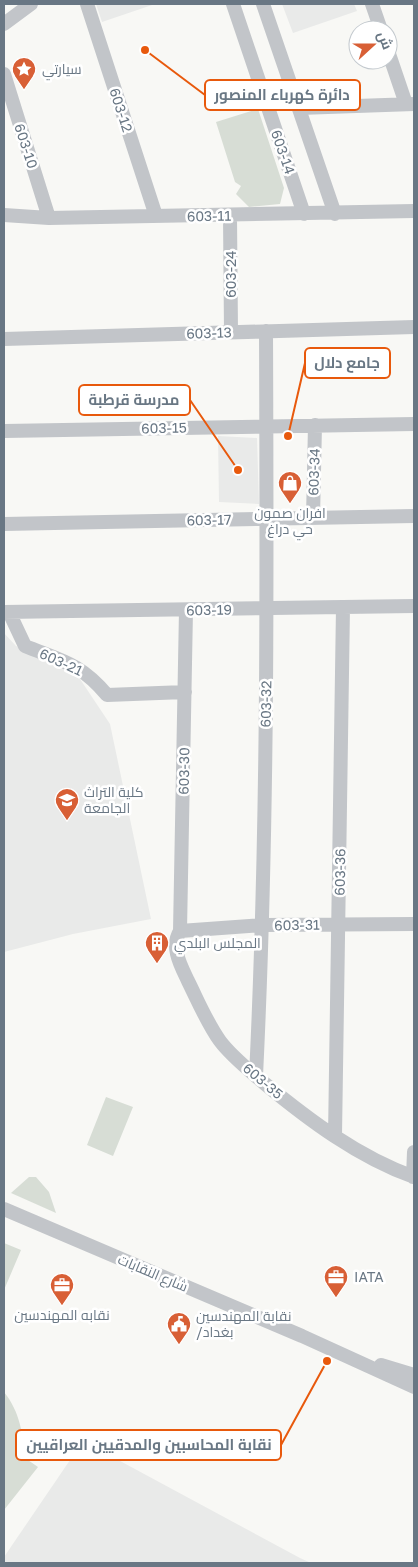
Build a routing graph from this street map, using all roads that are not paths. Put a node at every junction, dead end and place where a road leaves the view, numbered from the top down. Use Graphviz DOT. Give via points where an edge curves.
graph roads {
  1 [pos="31,4"];
  2 [pos="87,4"];
  3 [pos="232,4"];
  4 [pos="263,4"];
  5 [pos="372,4"];
  6 [pos="378,20"];
  7 [pos="4,24"];
  8 [pos="396,70"];
  9 [pos="4,74"];
  10 [pos="410,104"];
  11 [pos="299,108"];
  12 [pos="414,211"];
  13 [pos="304,214"];
  14 [pos="335,214"];
  15 [pos="4,215"];
  16 [pos="156,216"];
  17 [pos="230,216"];
  18 [pos="49,218"];
  19 [pos="414,327"];
  20 [pos="266,331"];
  21 [pos="231,332"];
  22 [pos="4,338"];
  23 [pos="414,424"];
  24 [pos="315,425"];
  25 [pos="266,426"];
  26 [pos="4,431"];
  27 [pos="414,516"];
  28 [pos="313,518"];
  29 [pos="267,519"];
  30 [pos="4,524"];
  31 [pos="414,606"];
  32 [pos="343,607"];
  33 [pos="268,608"];
  34 [pos="186,610"];
  35 [pos="7,612"];
  36 [pos="186,692"];
  37 [pos="339,924"];
  38 [pos="414,924"];
  39 [pos="264,925"];
  40 [pos="180,931"];
  41 [pos="256,1076"];
  42 [pos="335,1136"];
  43 [pos="414,1152"];
  44 [pos="414,1177"];
  45 [pos="4,1209"];
  46 [pos="302,1336"];
  47 [pos="414,1375"];
  48 [pos="414,1387"];
  1 -- 7 [label="street"];
  2 -- 16 [label="street, 603-12"];
  3 -- 13 [label="street, 603-14"];
  4 -- 11 [label="street"];
  5 -- 6 [label="street"];
  8 -- 10 [label="street"];
  9 -- 18 [label="street, 603-10"];
  10 -- 11 [label="street"];
  11 -- 14 [label="street"];
  12 -- 14 [label="street, 603-11"];
  13 -- 14 [label="street, 603-11"];
  13 -- 17 [label="street, 603-11"];
  15 -- 18 [label="street, 603-11"];
  16 -- 17 [label="street, 603-11"];
  16 -- 18 [label="street, 603-11"];
  17 -- 21 [label="street, 603-24"];
  19 -- 20 [label="street, 603-13"];
  20 -- 21 [label="street, 603-13"];
  20 -- 25 [label="street, 603-32"];
  21 -- 22 [label="street, 603-13"];
  23 -- 24 [label="street, 603-15"];
  24 -- 25 [label="street, 603-15"];
  24 -- 28 [label="street, 603-34"];
  25 -- 26 [label="street, 603-15"];
  25 -- 29 [label="street, 603-32"];
  27 -- 28 [label="street, 603-17"];
  28 -- 29 [label="street, 603-17"];
  29 -- 30 [label="street, 603-17"];
  29 -- 33 [label="street, 603-32"];
  31 -- 32 [label="street, 603-19"];
  32 -- 33 [label="street, 603-19"];
  32 -- 37 [label="street, 603-36"];
  33 -- 34 [label="street, 603-19"];
  33 -- 39 [label="street, 603-32"];
  34 -- 35 [label="street, 603-19"];
  34 -- 36 [label="street, 603-30"];
  35 -- 36 [label="street, 603-21" via="25,646 77,666 108,695"];
  36 -- 40 [label="street, 603-30"];
  37 -- 38 [label="street, 603-31"];
  37 -- 39 [label="street, 603-31"];
  37 -- 42 [label="street, 603-36"];
  39 -- 40 [label="street, 603-31"];
  39 -- 41 [label="street, 603-32"];
  40 -- 41 [label="street, 603-35" via="175,943 178,956 205,1013 220,1041"];
  41 -- 42 [label="street, 603-35"];
  42 -- 44 [label="street, 603-35" via="366,1155"];
  43 -- 44 [label="street"];
  45 -- 46 [label="street, شارع النقابات"];
  46 -- 47 [label="street, شارع النقابات"];
  46 -- 48 [label="street, شارع النقابات"];
}
